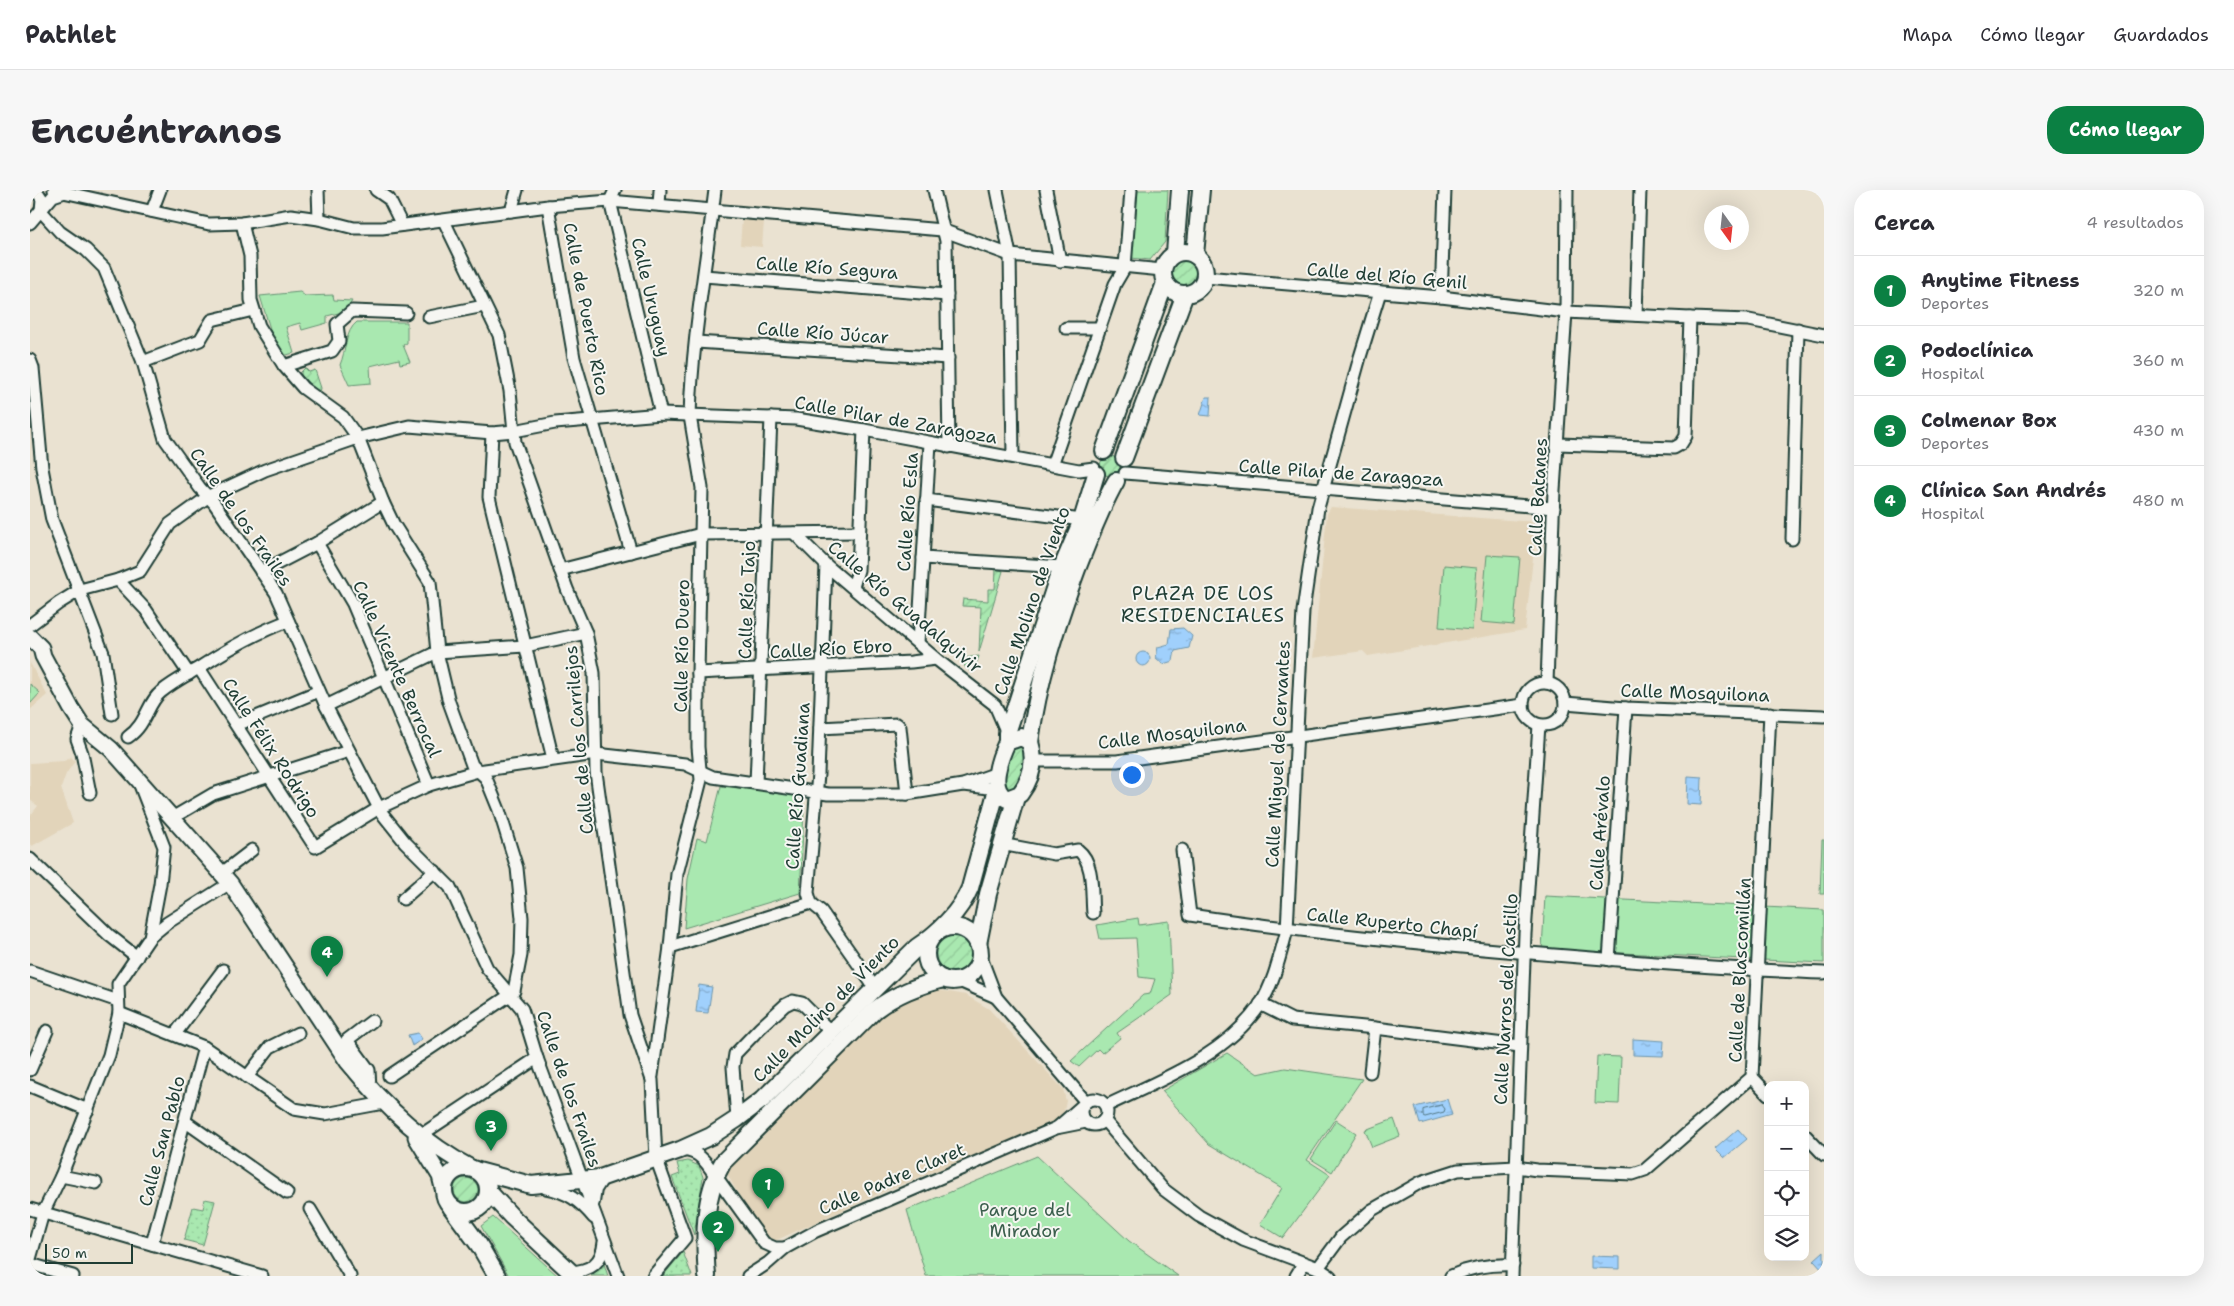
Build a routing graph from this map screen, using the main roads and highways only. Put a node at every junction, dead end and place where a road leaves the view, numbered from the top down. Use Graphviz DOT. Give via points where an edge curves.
graph roads {
  1 [pos="1180,190"];
  2 [pos="1202,190"];
  3 [pos="1175,253"];
  4 [pos="1195,255"];
  5 [pos="1164,276"];
  6 [pos="1185,294"];
  7 [pos="1104,451"];
  8 [pos="1095,471"];
  9 [pos="1122,471"];
  10 [pos="1007,738"];
  11 [pos="1030,742"];
  12 [pos="997,781"];
  13 [pos="1016,797"];
  14 [pos="932,937"];
  15 [pos="979,950"];
  16 [pos="950,979"];
  17 [pos="474,1169"];
  18 [pos="600,1178"];
  19 [pos="528,1185"];
  20 [pos="488,1191"];
  21 [pos="591,1202"];
  22 [pos="450,1206"];
  23 [pos="479,1208"];
  24 [pos="512,1217"];
  25 [pos="479,1245"];
  26 [pos="572,1274"];
  27 [pos="497,1276"];
  28 [pos="707,1276"];
  1 -- 3 [label="main road"];
  2 -- 4 [label="main road"];
  3 -- 4 [label="main road"];
  3 -- 5 [label="main road" via="1166,260"];
  4 -- 6 [label="main road" via="1204,264 1205,276 1196,291"];
  5 -- 6 [label="main road" via="1176,293"];
  5 -- 7 [label="main road"];
  6 -- 9 [label="main road, Calle Molino de Viento"];
  7 -- 8 [label="main road" via="1096,458"];
  7 -- 9 [label="main road" via="1118,452"];
  8 -- 9 [label="main road" via="1107,482"];
  8 -- 10 [label="main road, Calle Molino de Viento" via="1082,520 1062,567"];
  9 -- 11 [label="main road, Calle Molino de Viento" via="1098,514 1049,647"];
  10 -- 11 [label="main road" via="1020,737"];
  10 -- 12 [label="main road, Calle Molino de Viento"];
  11 -- 13 [label="main road, Calle Molino de Viento" via="1033,761 1026,786"];
  12 -- 13 [label="main road" via="1000,795 1007,799"];
  12 -- 14 [label="main road, Calle Molino de Viento" via="970,888 964,901"];
  13 -- 15 [label="main road" via="988,894"];
  14 -- 15 [label="main road" via="946,928 961,928 974,937"];
  14 -- 16 [label="main road" via="927,957 932,970"];
  14 -- 18 [label="main road, Calle Molino de Viento" via="917,947 762,1100 737,1120 680,1150"];
  15 -- 16 [label="main road" via="979,962 971,974"];
  16 -- 28 [label="main road, Calle Molino de Viento" via="916,986 875,1010 730,1156 716,1175 706,1217"];
  17 -- 19 [label="main road, Calle Molino de Viento"];
  17 -- 20 [label="main road" via="486,1179"];
  17 -- 22 [label="main road" via="456,1170 449,1174 443,1188"];
  18 -- 19 [label="main road, Calle Molino de Viento"];
  18 -- 21 [label="main road" via="593,1189"];
  19 -- 20 [label="main road, Calle Molino de Viento" via="505,1185"];
  20 -- 23 [label="main road"];
  20 -- 24 [label="main road"];
  22 -- 23 [label="main road" via="463,1212"];
  22 -- 25 [label="main road"];
  23 -- 24 [label="main road"];
  23 -- 25 [label="main road" via="475,1229"];
  24 -- 26 [label="main road"];
  25 -- 27 [label="main road"];
}
